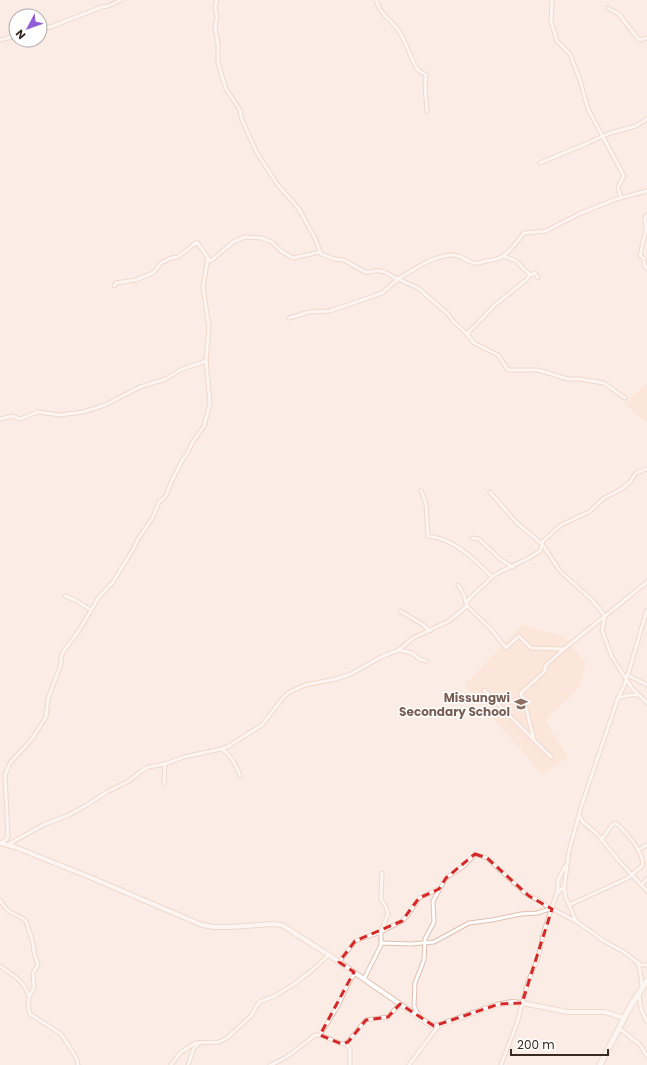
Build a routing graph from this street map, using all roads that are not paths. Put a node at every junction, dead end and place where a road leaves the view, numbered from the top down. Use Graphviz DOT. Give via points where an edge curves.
graph roads {
  1 [pos="121,0"];
  2 [pos="217,0"];
  3 [pos="376,0"];
  4 [pos="552,0"];
  5 [pos="608,8"];
  6 [pos="48,28"];
  7 [pos="647,38"];
  8 [pos="427,112"];
  9 [pos="647,119"];
  10 [pos="603,136"];
  11 [pos="540,163"];
  12 [pos="647,190"];
  13 [pos="621,198"];
  14 [pos="647,215"];
  15 [pos="320,252"];
  16 [pos="504,256"];
  17 [pos="207,261"];
  18 [pos="647,269"];
  19 [pos="530,275"];
  20 [pos="538,278"];
  21 [pos="398,279"];
  22 [pos="114,286"];
  23 [pos="289,318"];
  24 [pos="467,334"];
  25 [pos="206,361"];
  26 [pos="625,398"];
  27 [pos="0,419"];
  28 [pos="647,469"];
  29 [pos="421,490"];
  30 [pos="490,492"];
  31 [pos="472,538"];
  32 [pos="542,544"];
  33 [pos="513,566"];
  34 [pos="492,578"];
  35 [pos="647,582"];
  36 [pos="458,585"];
  37 [pos="65,596"];
  38 [pos="467,605"];
  39 [pos="91,610"];
  40 [pos="647,610"];
  41 [pos="400,611"];
  42 [pos="605,616"];
  43 [pos="430,631"];
  44 [pos="399,650"];
  45 [pos="564,650"];
  46 [pos="426,661"];
  47 [pos="627,677"];
  48 [pos="647,685"];
  49 [pos="484,690"];
  50 [pos="638,695"];
  51 [pos="618,698"];
  52 [pos="647,703"];
  53 [pos="534,740"];
  54 [pos="221,749"];
  55 [pos="551,757"];
  56 [pos="165,764"];
  57 [pos="240,776"];
  58 [pos="164,784"];
  59 [pos="579,814"];
  60 [pos="602,839"];
  61 [pos="0,843"];
  62 [pos="7,845"];
  63 [pos="647,845"];
  64 [pos="638,850"];
  65 [pos="567,862"];
  66 [pos="382,873"];
  67 [pos="632,876"];
  68 [pos="647,879"];
  69 [pos="565,885"];
  70 [pos="641,885"];
  71 [pos="439,889"];
  72 [pos="647,891"];
  73 [pos="556,895"];
  74 [pos="0,900"];
  75 [pos="568,905"];
  76 [pos="551,909"];
  77 [pos="576,921"];
  78 [pos="382,932"];
  79 [pos="425,943"];
  80 [pos="381,944"];
  81 [pos="329,955"];
  82 [pos="339,962"];
  83 [pos="637,962"];
  84 [pos="647,965"];
  85 [pos="0,966"];
  86 [pos="355,973"];
  87 [pos="364,979"];
  88 [pos="647,981"];
  89 [pos="642,986"];
  90 [pos="638,992"];
  91 [pos="29,996"];
  92 [pos="522,1003"];
  93 [pos="400,1004"];
  94 [pos="419,1016"];
  95 [pos="624,1018"];
  96 [pos="647,1022"];
  97 [pos="439,1025"];
  98 [pos="619,1028"];
  99 [pos="320,1034"];
  100 [pos="199,1043"];
  101 [pos="346,1044"];
  102 [pos="647,1056"];
  103 [pos="78,1065"];
  104 [pos="171,1065"];
  105 [pos="188,1065"];
  106 [pos="270,1065"];
  107 [pos="350,1065"];
  108 [pos="409,1065"];
  109 [pos="501,1065"];
  110 [pos="600,1065"];
  1 -- 6 [label="street"];
  2 -- 15 [label="street" via="214,27 222,80 240,110 257,153 277,184 299,209"];
  3 -- 8 [label="street" via="386,18 398,29 406,42 418,70 426,75"];
  4 -- 10 [label="street" via="551,21 558,41 570,54 588,110"];
  5 -- 7 [label="street" via="619,14 639,40"];
  9 -- 10 [label="street" via="636,126"];
  10 -- 11 [label="street"];
  10 -- 13 [label="street" via="624,176 618,186"];
  12 -- 13 [label="street"];
  13 -- 16 [label="street" via="581,213 546,231 524,233"];
  14 -- 18 [label="street" via="640,255"];
  15 -- 17 [label="street" via="293,258 272,242 262,238 245,237 233,242 212,260"];
  15 -- 21 [label="street" via="327,257 344,260 363,272 384,271"];
  16 -- 19 [label="street" via="516,262"];
  16 -- 21 [label="street" via="478,263 455,255 438,257"];
  17 -- 22 [label="street" via="208,258 197,242 178,257 161,263 153,273 136,280 116,283"];
  17 -- 25 [label="street" via="203,287 209,327"];
  19 -- 20 [label="street" via="535,273"];
  19 -- 24 [label="street" via="495,305"];
  21 -- 23 [label="street" via="382,293 330,311 309,312"];
  21 -- 24 [label="street" via="418,288"];
  24 -- 26 [label="street" via="474,343 498,355 508,370 538,370 568,379 604,383"];
  25 -- 27 [label="street" via="180,370 166,379 140,387 105,406 60,415 38,412 20,419 12,416"];
  25 -- 39 [label="street" via="210,404 204,426 183,459 152,519 113,582"];
  28 -- 32 [label="street" via="636,473 630,482 604,498 589,512 561,525"];
  29 -- 34 [label="street" via="426,504 428,536 446,540 464,551"];
  30 -- 32 [label="street" via="517,523"];
  31 -- 33 [label="street" via="479,539 500,559"];
  32 -- 33 [label="street" via="540,551"];
  32 -- 42 [label="street" via="560,571 592,600"];
  33 -- 34 [label="street"];
  34 -- 38 [label="street" via="470,598"];
  35 -- 42 [label="street"];
  36 -- 38 [label="street"];
  37 -- 39 [label="street"];
  38 -- 43 [label="street" via="449,622"];
  38 -- 45 [label="street" via="506,648 519,636 531,648"];
  39 -- 61 [label="street" via="63,652 48,699 46,717 7,770 5,782 8,836"];
  40 -- 47 [label="street"];
  41 -- 43 [label="street"];
  42 -- 45 [label="street"];
  42 -- 47 [label="street" via="602,630 612,657"];
  43 -- 44 [label="street" via="413,638"];
  44 -- 46 [label="street" via="412,652 419,659"];
  44 -- 54 [label="street" via="351,674 305,685 288,693 262,725"];
  45 -- 53 [label="street" via="521,692"];
  47 -- 48 [label="street"];
  47 -- 50 [label="street"];
  47 -- 51 [label="street"];
  49 -- 53 [label="street"];
  50 -- 51 [label="street"];
  50 -- 52 [label="street"];
  51 -- 59 [label="street"];
  53 -- 55 [label="street"];
  54 -- 56 [label="street"];
  54 -- 57 [label="street" via="231,756"];
  56 -- 58 [label="street"];
  56 -- 62 [label="street" via="148,767 130,781 87,805"];
  59 -- 60 [label="street" via="582,821"];
  59 -- 65 [label="street"];
  60 -- 64 [label="street" via="616,823"];
  60 -- 67 [label="street"];
  61 -- 62 [label="street"];
  62 -- 81 [label="street" via="202,925 282,925"];
  63 -- 64 [label="street"];
  64 -- 67 [label="street" via="643,864"];
  65 -- 69 [label="street"];
  65 -- 73 [label="street" via="558,880"];
  66 -- 78 [label="street" via="382,899 388,914"];
  67 -- 70 [label="street"];
  67 -- 75 [label="street"];
  68 -- 70 [label="street"];
  69 -- 73 [label="street"];
  69 -- 75 [label="street"];
  70 -- 72 [label="street"];
  71 -- 76 [label="street" via="446,878 477,854 487,858 525,893"];
  71 -- 78 [label="street" via="418,898 405,919"];
  71 -- 79 [label="street" via="432,904 433,926 426,936"];
  73 -- 76 [label="street"];
  74 -- 91 [label="street" via="5,908 27,923 38,961 32,975 34,987"];
  75 -- 77 [label="street"];
  76 -- 77 [label="street"];
  76 -- 79 [label="street" via="469,923 438,940"];
  76 -- 92 [label="street" via="538,958"];
  77 -- 83 [label="street"];
  78 -- 80 [label="street"];
  78 -- 82 [label="street" via="357,940"];
  79 -- 80 [label="street"];
  79 -- 94 [label="street" via="424,960 416,983 414,1003"];
  80 -- 87 [label="street"];
  81 -- 82 [label="street"];
  81 -- 100 [label="street" via="294,984 275,996 258,1002 251,1016 227,1038 219,1042"];
  82 -- 86 [label="street"];
  83 -- 84 [label="street"];
  83 -- 89 [label="street"];
  85 -- 91 [label="street" via="21,981"];
  86 -- 87 [label="street"];
  86 -- 99 [label="street"];
  87 -- 93 [label="street"];
  88 -- 89 [label="highway"];
  89 -- 90 [label="highway"];
  90 -- 95 [label="highway"];
  90 -- 96 [label="street" via="641,1009"];
  91 -- 103 [label="street" via="30,1014 62,1035"];
  92 -- 95 [label="street" via="568,1012 605,1012"];
  92 -- 97 [label="street" via="499,1004"];
  92 -- 109 [label="street"];
  93 -- 94 [label="street"];
  93 -- 101 [label="street" via="388,1017 366,1020"];
  94 -- 97 [label="street" via="429,1024"];
  95 -- 98 [label="highway"];
  97 -- 108 [label="street"];
  98 -- 102 [label="street" via="640,1045"];
  98 -- 110 [label="highway"];
  99 -- 101 [label="street"];
  99 -- 106 [label="street"];
  100 -- 104 [label="street" via="183,1050"];
  100 -- 105 [label="street" via="194,1048"];
  101 -- 107 [label="street" via="350,1049"];
}
